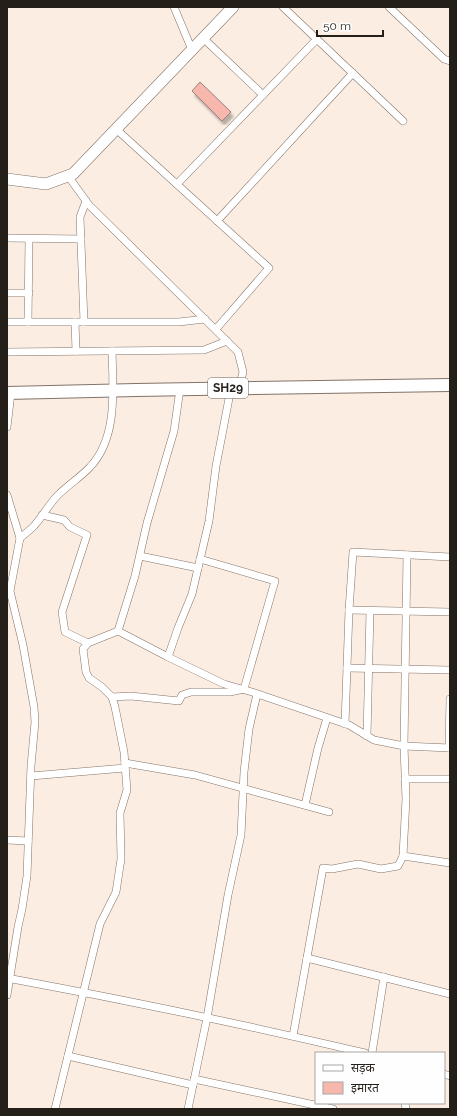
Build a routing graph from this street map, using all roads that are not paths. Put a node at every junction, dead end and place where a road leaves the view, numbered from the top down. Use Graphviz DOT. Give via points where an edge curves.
graph roads {
  1 [pos="174,7"];
  2 [pos="233,7"];
  3 [pos="283,7"];
  4 [pos="389,7"];
  5 [pos="203,38"];
  6 [pos="317,39"];
  7 [pos="192,50"];
  8 [pos="450,61"];
  9 [pos="353,74"];
  10 [pos="263,95"];
  11 [pos="403,121"];
  12 [pos="116,129"];
  13 [pos="68,176"];
  14 [pos="7,179"];
  15 [pos="177,184"];
  16 [pos="86,201"];
  17 [pos="217,221"];
  18 [pos="7,238"];
  19 [pos="29,238"];
  20 [pos="81,239"];
  21 [pos="7,293"];
  22 [pos="29,293"];
  23 [pos="205,319"];
  24 [pos="7,322"];
  25 [pos="28,322"];
  26 [pos="76,322"];
  27 [pos="84,322"];
  28 [pos="216,329"];
  29 [pos="227,341"];
  30 [pos="76,351"];
  31 [pos="112,351"];
  32 [pos="7,352"];
  33 [pos="450,385"];
  34 [pos="235,388"];
  35 [pos="180,389"];
  36 [pos="113,390"];
  37 [pos="9,393"];
  38 [pos="7,427"];
  39 [pos="7,496"];
  40 [pos="42,514"];
  41 [pos="20,538"];
  42 [pos="407,555"];
  43 [pos="140,556"];
  44 [pos="450,557"];
  45 [pos="200,559"];
  46 [pos="198,568"];
  47 [pos="349,610"];
  48 [pos="370,611"];
  49 [pos="406,612"];
  50 [pos="450,612"];
  51 [pos="118,631"];
  52 [pos="88,643"];
  53 [pos="168,657"];
  54 [pos="347,668"];
  55 [pos="369,669"];
  56 [pos="405,670"];
  57 [pos="450,670"];
  58 [pos="244,689"];
  59 [pos="257,694"];
  60 [pos="112,697"];
  61 [pos="450,700"];
  62 [pos="327,718"];
  63 [pos="345,724"];
  64 [pos="367,736"];
  65 [pos="404,746"];
  66 [pos="450,748"];
  67 [pos="125,765"];
  68 [pos="31,776"];
  69 [pos="405,779"];
  70 [pos="450,779"];
  71 [pos="243,788"];
  72 [pos="305,805"];
  73 [pos="329,812"];
  74 [pos="7,840"];
  75 [pos="28,841"];
  76 [pos="403,856"];
  77 [pos="450,863"];
  78 [pos="307,958"];
  79 [pos="384,977"];
  80 [pos="9,979"];
  81 [pos="84,992"];
  82 [pos="450,994"];
  83 [pos="7,995"];
  84 [pos="207,1018"];
  85 [pos="293,1036"];
  86 [pos="361,1052"];
  87 [pos="372,1052"];
  88 [pos="68,1056"];
  89 [pos="193,1082"];
  90 [pos="56,1109"];
  91 [pos="188,1109"];
  92 [pos="333,1109"];
  1 -- 7 [label="street"];
  2 -- 5 [label="street"];
  3 -- 6 [label="street"];
  4 -- 8 [label="street"];
  5 -- 7 [label="street"];
  5 -- 10 [label="street"];
  6 -- 9 [label="street"];
  6 -- 10 [label="street"];
  7 -- 12 [label="street"];
  9 -- 11 [label="street"];
  9 -- 17 [label="street"];
  10 -- 15 [label="street"];
  12 -- 13 [label="street" via="73,174"];
  12 -- 15 [label="street"];
  13 -- 14 [label="street" via="46,184"];
  13 -- 16 [label="street"];
  15 -- 17 [label="street"];
  16 -- 20 [label="street" via="80,217"];
  16 -- 23 [label="street"];
  17 -- 28 [label="street" via="269,268"];
  18 -- 19 [label="street"];
  19 -- 20 [label="street"];
  19 -- 22 [label="street"];
  20 -- 27 [label="street"];
  21 -- 22 [label="street"];
  22 -- 25 [label="street"];
  23 -- 27 [label="street" via="179,322"];
  23 -- 28 [label="street"];
  24 -- 25 [label="street"];
  25 -- 26 [label="street"];
  26 -- 27 [label="street"];
  26 -- 30 [label="street"];
  28 -- 29 [label="street"];
  29 -- 31 [label="street" via="204,350"];
  29 -- 34 [label="street" via="238,352 243,372"];
  30 -- 31 [label="street"];
  30 -- 32 [label="street"];
  31 -- 36 [label="street"];
  33 -- 34 [label="main road, SH29"];
  34 -- 35 [label="main road, SH29"];
  34 -- 45 [label="street" via="216,466 209,521"];
  35 -- 36 [label="main road, SH29"];
  35 -- 43 [label="street" via="174,431"];
  36 -- 37 [label="main road, SH29"];
  36 -- 40 [label="street" via="109,433 103,451"];
  37 -- 38 [label="street"];
  39 -- 41 [label="street"];
  40 -- 41 [label="street"];
  40 -- 52 [label="street" via="64,520 70,527 86,536 62,612 65,632"];
  41 -- 68 [label="street" via="10,590 34,707"];
  42 -- 44 [label="street"];
  42 -- 47 [label="street" via="353,552"];
  42 -- 49 [label="street"];
  43 -- 46 [label="street"];
  43 -- 51 [label="street"];
  45 -- 46 [label="street"];
  45 -- 58 [label="street" via="275,580"];
  46 -- 53 [label="street" via="192,594"];
  47 -- 48 [label="street"];
  47 -- 54 [label="street"];
  48 -- 49 [label="street"];
  48 -- 55 [label="street"];
  49 -- 50 [label="street"];
  49 -- 56 [label="street"];
  51 -- 52 [label="street"];
  51 -- 53 [label="street"];
  52 -- 60 [label="street" via="83,650 86,672 89,678"];
  53 -- 58 [label="street" via="224,684"];
  54 -- 55 [label="street"];
  54 -- 63 [label="street"];
  55 -- 56 [label="street"];
  55 -- 64 [label="street"];
  56 -- 57 [label="street"];
  56 -- 65 [label="street"];
  58 -- 59 [label="street"];
  58 -- 60 [label="street" via="230,692 191,692 182,695 179,701 131,696"];
  59 -- 62 [label="street"];
  59 -- 71 [label="street" via="249,730"];
  60 -- 67 [label="street" via="116,707"];
  61 -- 66 [label="street"];
  62 -- 63 [label="street"];
  62 -- 72 [label="street"];
  63 -- 64 [label="street"];
  64 -- 65 [label="street" via="374,740"];
  65 -- 66 [label="street"];
  65 -- 69 [label="street"];
  67 -- 68 [label="street"];
  67 -- 71 [label="street" via="195,775"];
  67 -- 81 [label="street" via="127,790 120,813 121,858 116,892 100,924"];
  68 -- 75 [label="street"];
  69 -- 70 [label="street"];
  69 -- 76 [label="street"];
  71 -- 72 [label="street"];
  71 -- 84 [label="street" via="241,835"];
  72 -- 73 [label="street"];
  74 -- 75 [label="street"];
  75 -- 80 [label="street" via="27,876"];
  76 -- 77 [label="street"];
  76 -- 78 [label="street" via="398,866 381,869 358,864 332,869 323,868"];
  78 -- 79 [label="street"];
  78 -- 85 [label="street"];
  79 -- 82 [label="street"];
  79 -- 87 [label="street"];
  80 -- 81 [label="street"];
  80 -- 83 [label="street"];
  81 -- 84 [label="street"];
  81 -- 88 [label="street"];
  84 -- 85 [label="street"];
  84 -- 89 [label="street"];
  85 -- 86 [label="street"];
  88 -- 89 [label="street"];
  88 -- 90 [label="street"];
  89 -- 91 [label="street"];
  89 -- 92 [label="street"];
}
